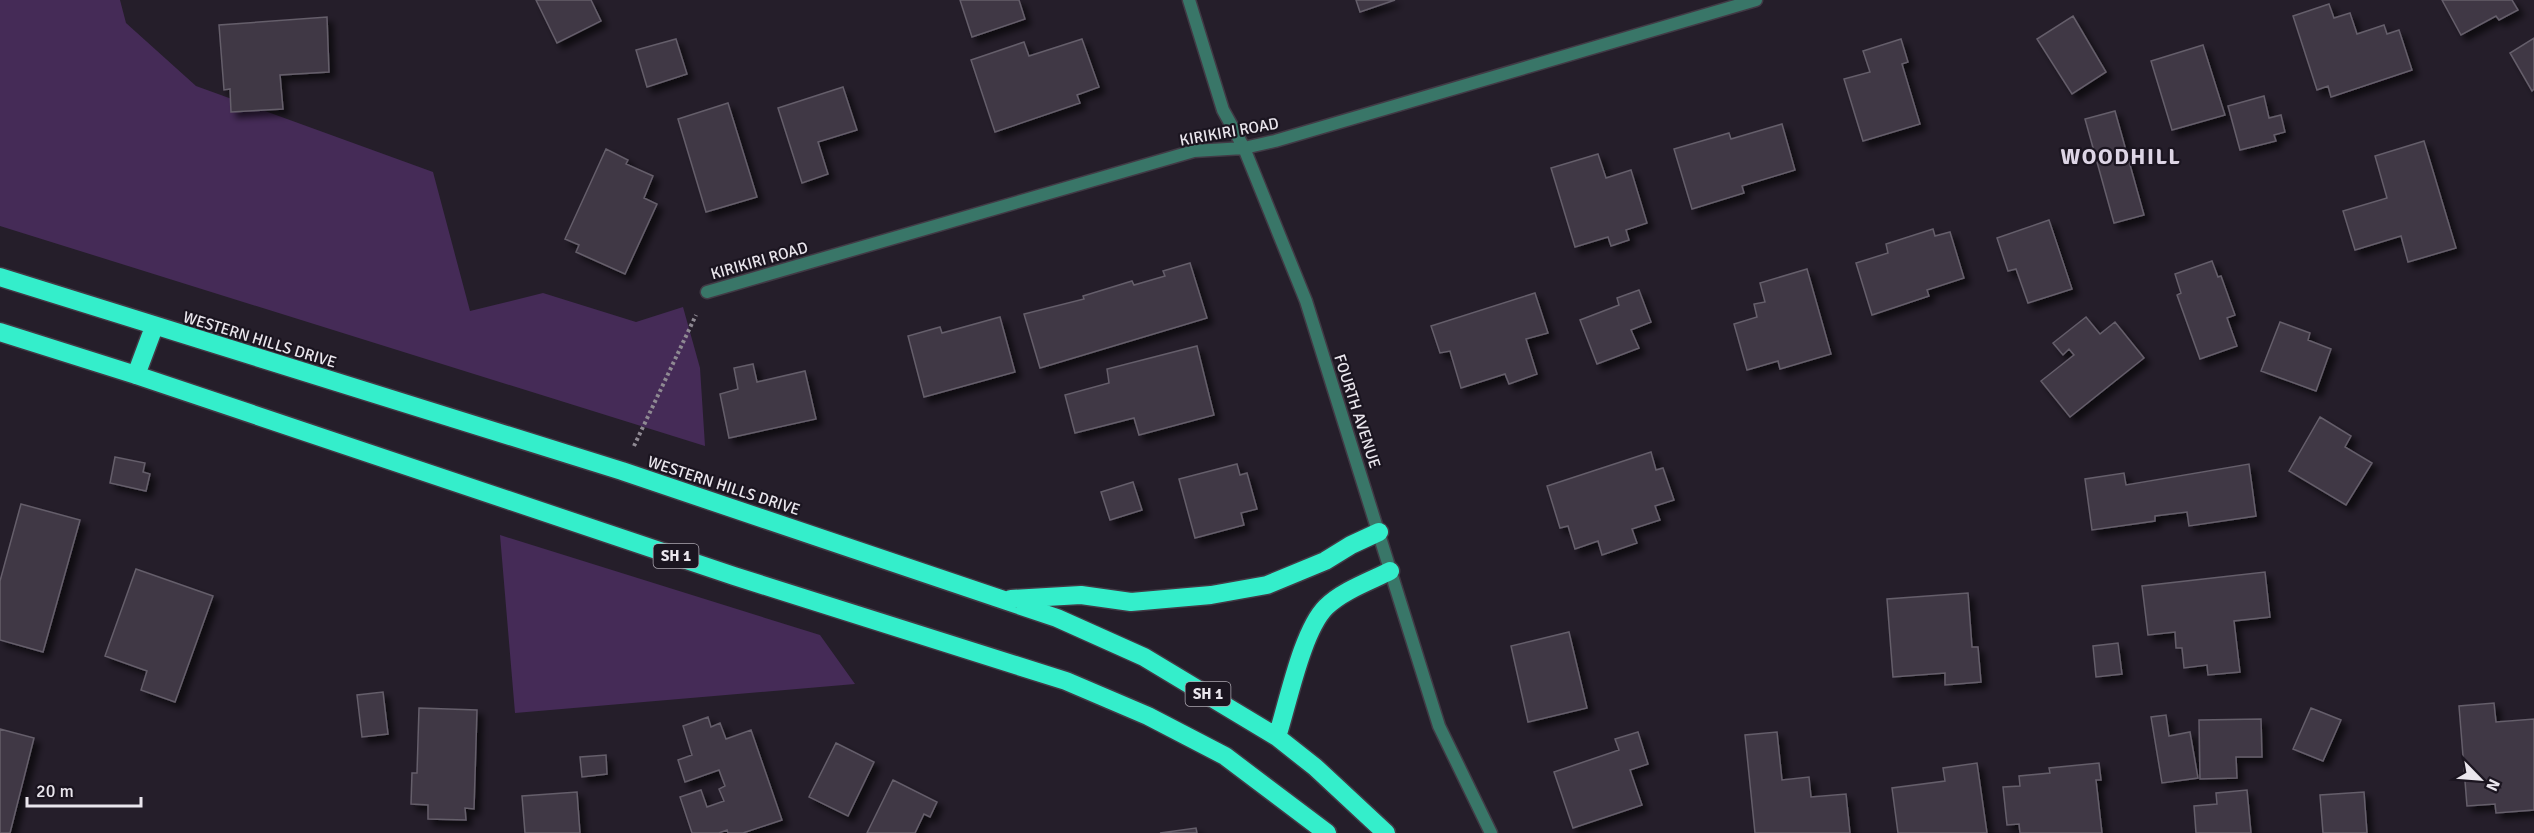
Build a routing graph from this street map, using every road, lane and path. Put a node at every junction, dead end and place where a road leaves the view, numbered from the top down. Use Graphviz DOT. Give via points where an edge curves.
graph roads {
  1 [pos="1189,0"];
  2 [pos="1756,0"];
  3 [pos="1244,148"];
  4 [pos="0,277"];
  5 [pos="707,292"];
  6 [pos="154,327"];
  7 [pos="0,332"];
  8 [pos="136,375"];
  9 [pos="622,471"];
  10 [pos="1379,532"];
  11 [pos="1390,571"];
  12 [pos="1003,600"];
  13 [pos="1277,737"];
  14 [pos="1327,833"];
  15 [pos="1386,833"];
  16 [pos="1491,833"];
  1 -- 3 [label="street, FOURTH AVENUE" via="1223,110"];
  2 -- 3 [label="street, KIRIKIRI ROAD"];
  3 -- 5 [label="street, KIRIKIRI ROAD" via="1194,151"];
  3 -- 10 [label="street, FOURTH AVENUE" via="1306,301"];
  4 -- 6 [label="highway, WESTERN HILLS DRIVE / SH 1"];
  5 -- 9 [label="path"];
  6 -- 8 [label="highway"];
  6 -- 9 [label="highway, WESTERN HILLS DRIVE / SH 1"];
  7 -- 8 [label="highway, SH 1"];
  8 -- 14 [label="highway, SH 1" via="734,576 1066,681 1148,716 1225,756"];
  9 -- 12 [label="highway, WESTERN HILLS DRIVE / SH 1"];
  10 -- 11 [label="street, FOURTH AVENUE"];
  10 -- 12 [label="highway" via="1325,561 1267,585 1131,602 1081,595"];
  11 -- 13 [label="highway" via="1326,607 1306,638"];
  11 -- 16 [label="street, FOURTH AVENUE" via="1439,726"];
  12 -- 13 [label="highway, WESTERN HILLS DRIVE / SH 1" via="1057,618 1144,657"];
  13 -- 15 [label="highway, WESTERN HILLS DRIVE / SH 1"];
}
